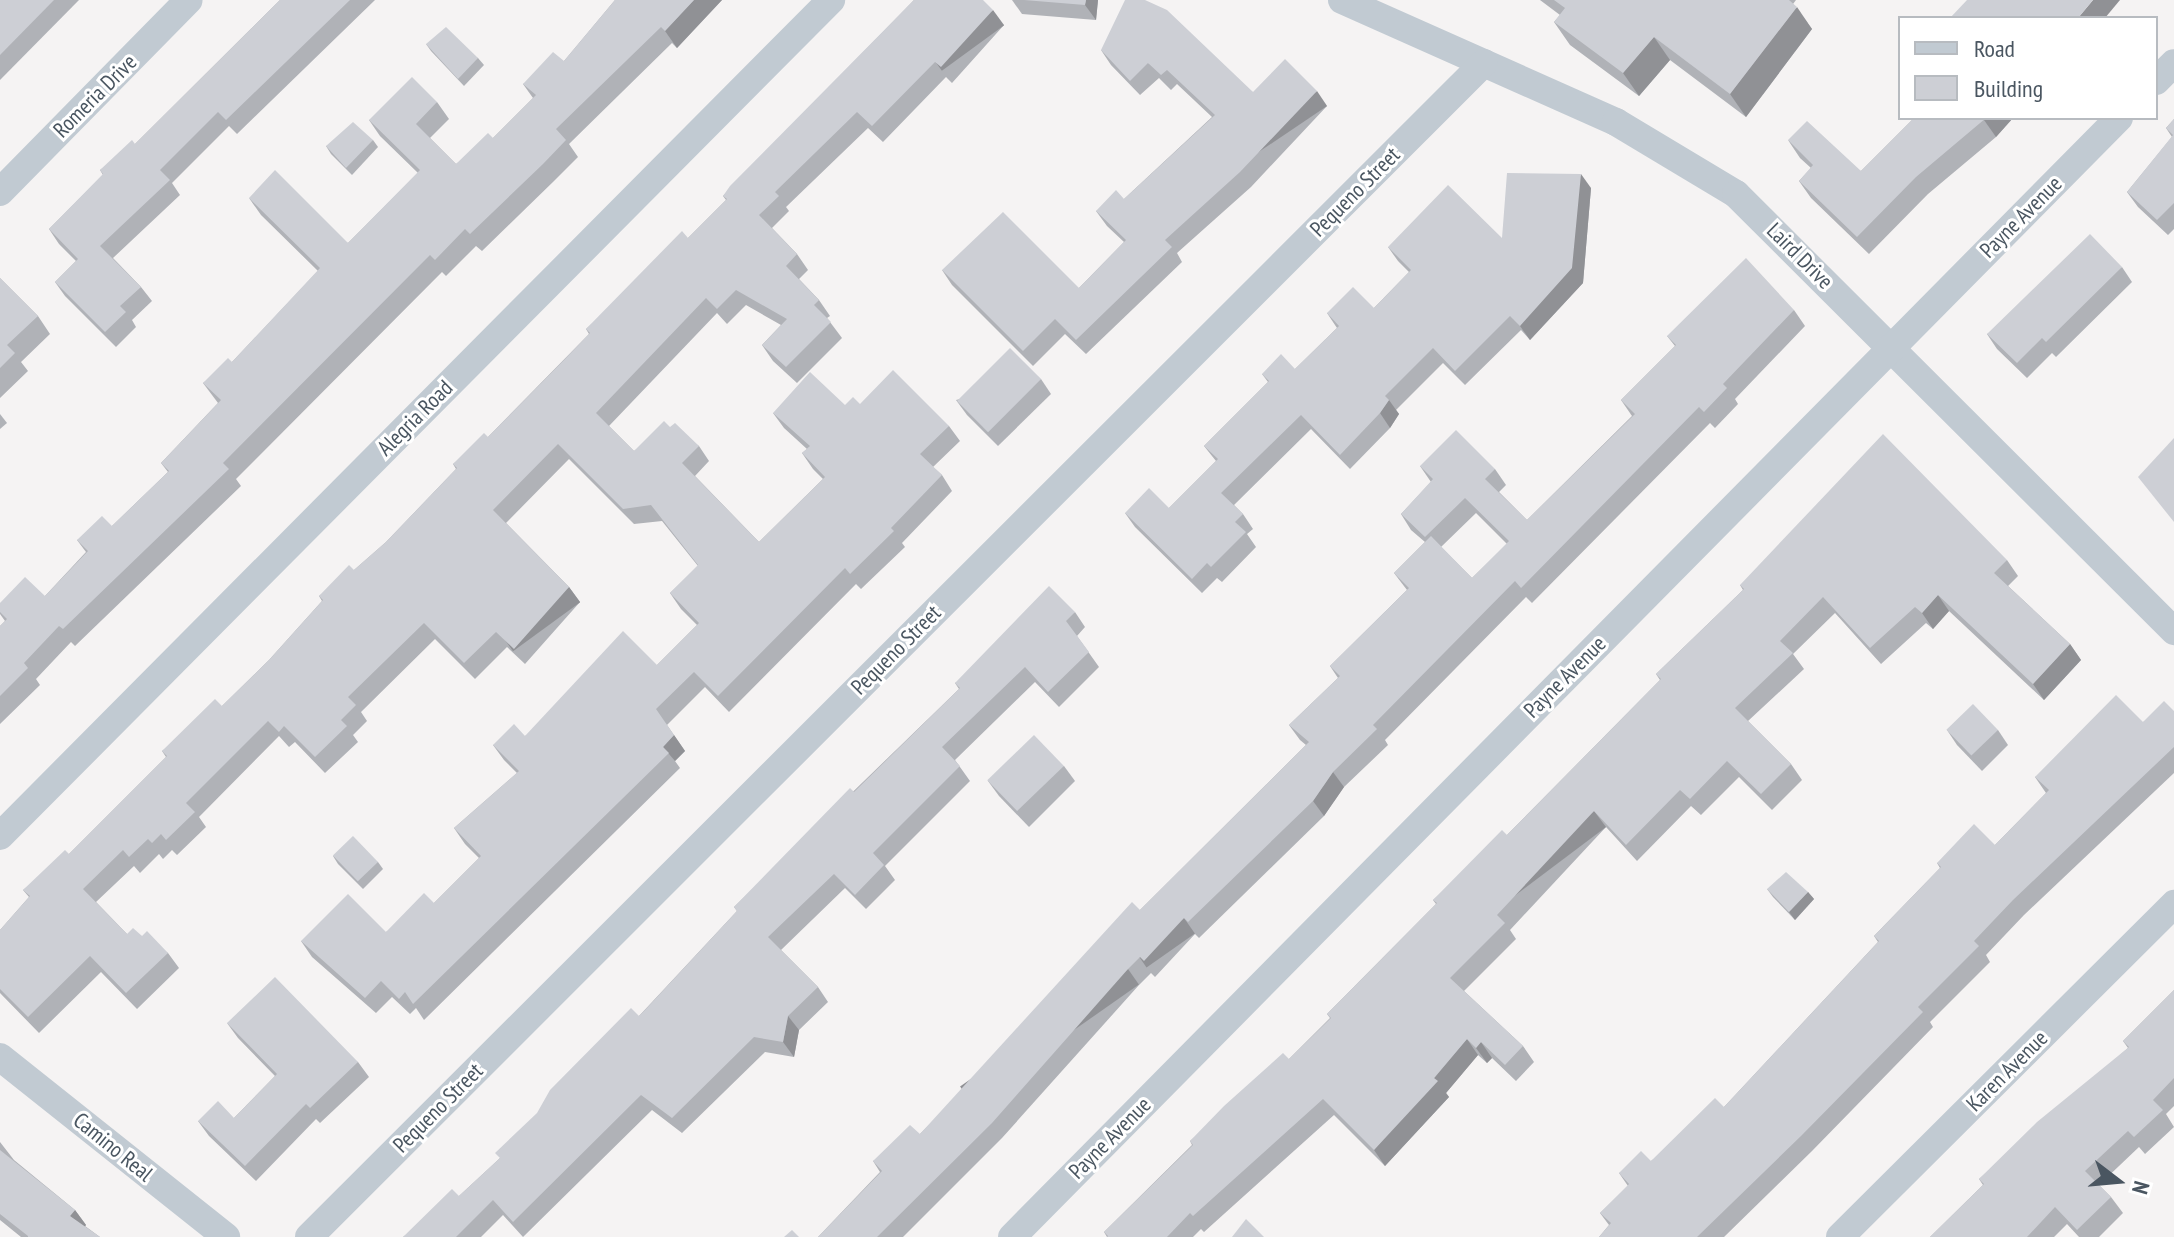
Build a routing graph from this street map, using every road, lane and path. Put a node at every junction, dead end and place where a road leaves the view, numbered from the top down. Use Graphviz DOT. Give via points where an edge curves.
graph roads {
  1 [pos="189,0"];
  2 [pos="831,0"];
  3 [pos="1342,0"];
  4 [pos="1484,63"];
  5 [pos="2174,63"];
  6 [pos="2158,79"];
  7 [pos="2117,120"];
  8 [pos="0,192"];
  9 [pos="1891,347"];
  10 [pos="2174,631"];
  11 [pos="0,836"];
  12 [pos="2174,904"];
  13 [pos="0,1057"];
  14 [pos="226,1237"];
  15 [pos="309,1237"];
  16 [pos="1012,1237"];
  17 [pos="1840,1237"];
  1 -- 8 [label="street, Romeria Drive"];
  2 -- 11 [label="street, Alegria Road"];
  3 -- 4 [label="street, Laird Drive"];
  4 -- 9 [label="street, Laird Drive" via="1616,122 1736,194"];
  4 -- 15 [label="street, Pequeno Street"];
  5 -- 6 [label="street"];
  7 -- 9 [label="street, Payne Avenue"];
  9 -- 10 [label="street, Laird Drive"];
  9 -- 16 [label="street, Payne Avenue"];
  12 -- 17 [label="street, Karen Avenue"];
  13 -- 14 [label="street, Camino Real"];
}
